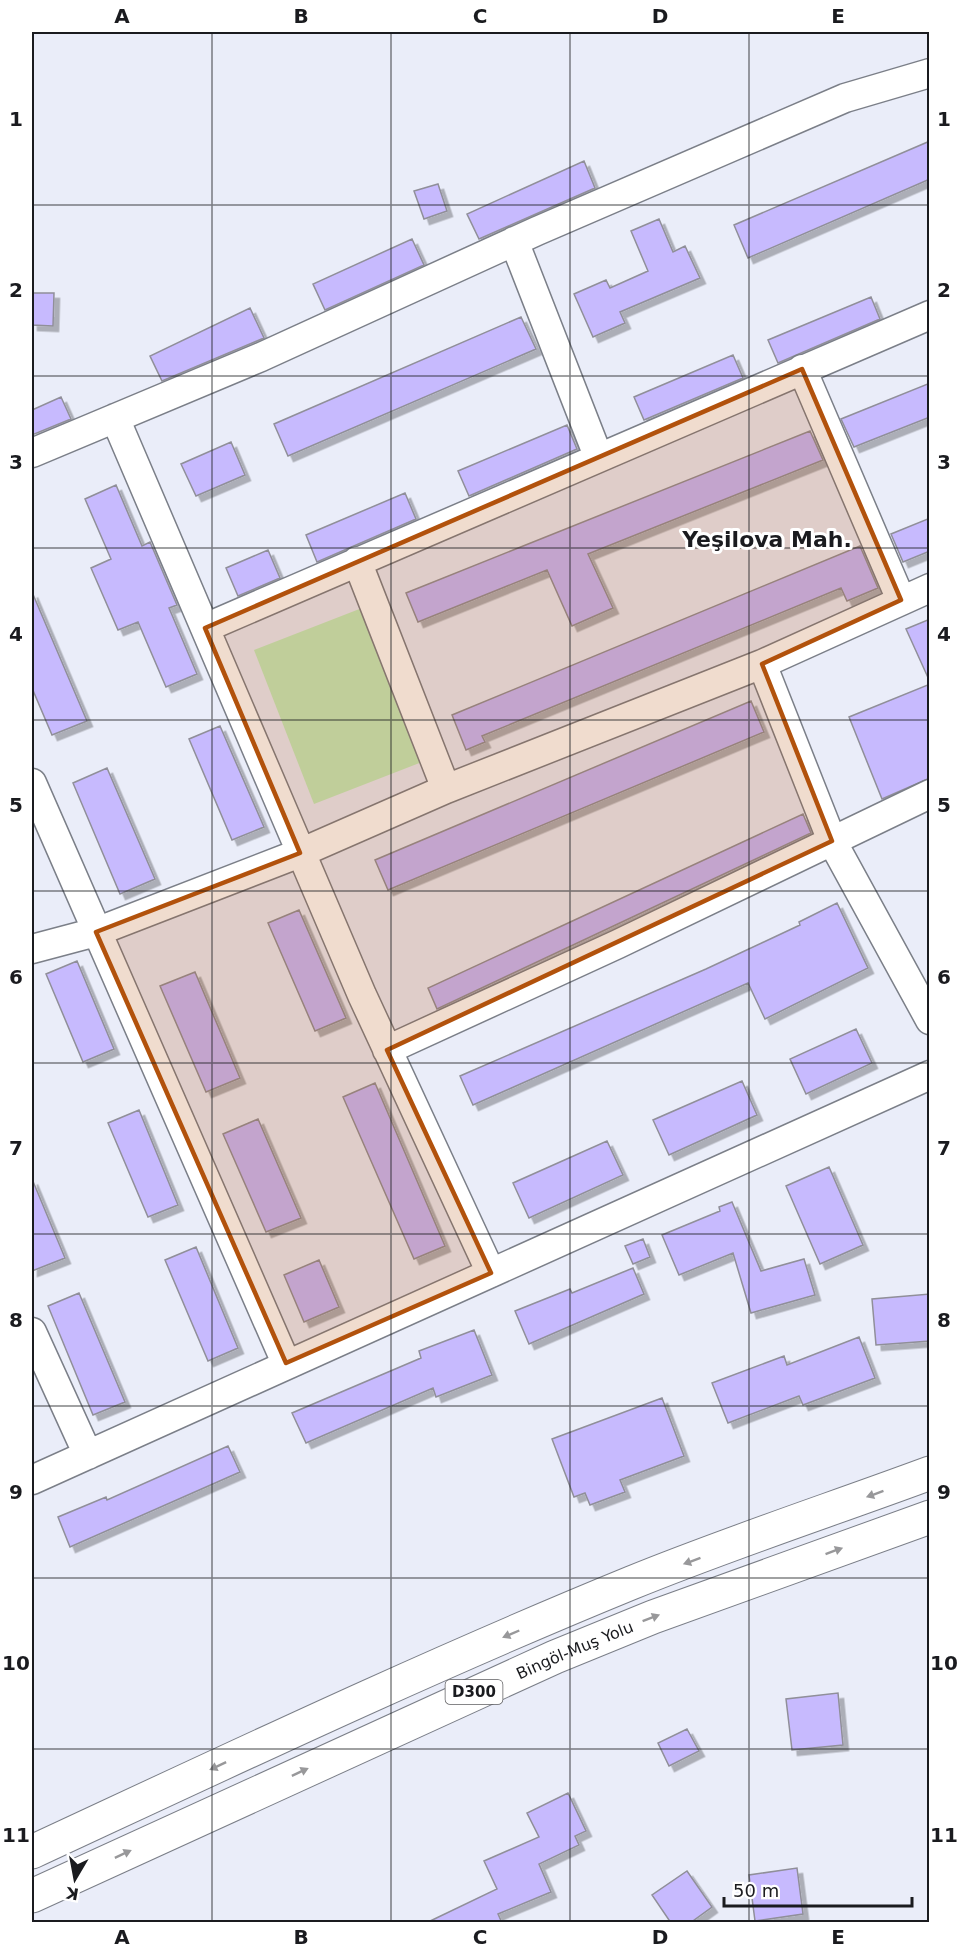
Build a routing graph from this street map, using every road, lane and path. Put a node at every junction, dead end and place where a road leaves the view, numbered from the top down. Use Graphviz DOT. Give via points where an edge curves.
graph roads {
  1 [pos="930,73"];
  2 [pos="514,241"];
  3 [pos="930,315"];
  4 [pos="802,369"];
  5 [pos="115,418"];
  6 [pos="32,453"];
  7 [pos="598,456"];
  8 [pos="357,561"];
  9 [pos="930,588"];
  10 [pos="901,600"];
  11 [pos="205,628"];
  12 [pos="762,664"];
  13 [pos="32,783"];
  14 [pos="446,789"];
  15 [pos="930,794"];
  16 [pos="832,841"];
  17 [pos="300,853"];
  18 [pos="96,932"];
  19 [pos="32,949"];
  20 [pos="930,1020"];
  21 [pos="387,1050"];
  22 [pos="930,1075"];
  23 [pos="491,1273"];
  24 [pos="32,1332"];
  25 [pos="286,1363"];
  26 [pos="88,1455"];
  27 [pos="930,1473"];
  28 [pos="32,1480"];
  29 [pos="930,1517"];
  30 [pos="32,1852"];
  31 [pos="32,1896"];
  1 -- 2 [label="street" via="846,98"];
  2 -- 5 [label="street" via="261,357"];
  2 -- 7 [label="street"];
  3 -- 4 [label="street"];
  4 -- 7 [label="street"];
  4 -- 10 [label="street"];
  5 -- 6 [label="street"];
  5 -- 11 [label="street"];
  7 -- 8 [label="street"];
  8 -- 11 [label="street"];
  8 -- 14 [label="street"];
  9 -- 10 [label="street"];
  10 -- 12 [label="street"];
  11 -- 17 [label="street"];
  12 -- 14 [label="street"];
  12 -- 16 [label="street"];
  13 -- 18 [label="street"];
  14 -- 17 [label="street"];
  15 -- 16 [label="street"];
  16 -- 20 [label="street"];
  16 -- 21 [label="street"];
  17 -- 18 [label="street"];
  17 -- 21 [label="street"];
  18 -- 19 [label="street"];
  18 -- 25 [label="street"];
  21 -- 23 [label="street"];
  22 -- 23 [label="street"];
  23 -- 25 [label="street"];
  24 -- 26 [label="street"];
  25 -- 26 [label="street"];
  26 -- 28 [label="street"];
  27 -- 30 [label="highway, D300, one-way" via="633,1582 533,1624"];
  31 -- 29 [label="highway, Bingöl-Muş Yolu / D300, one-way" via="555,1657 653,1617"];
}
